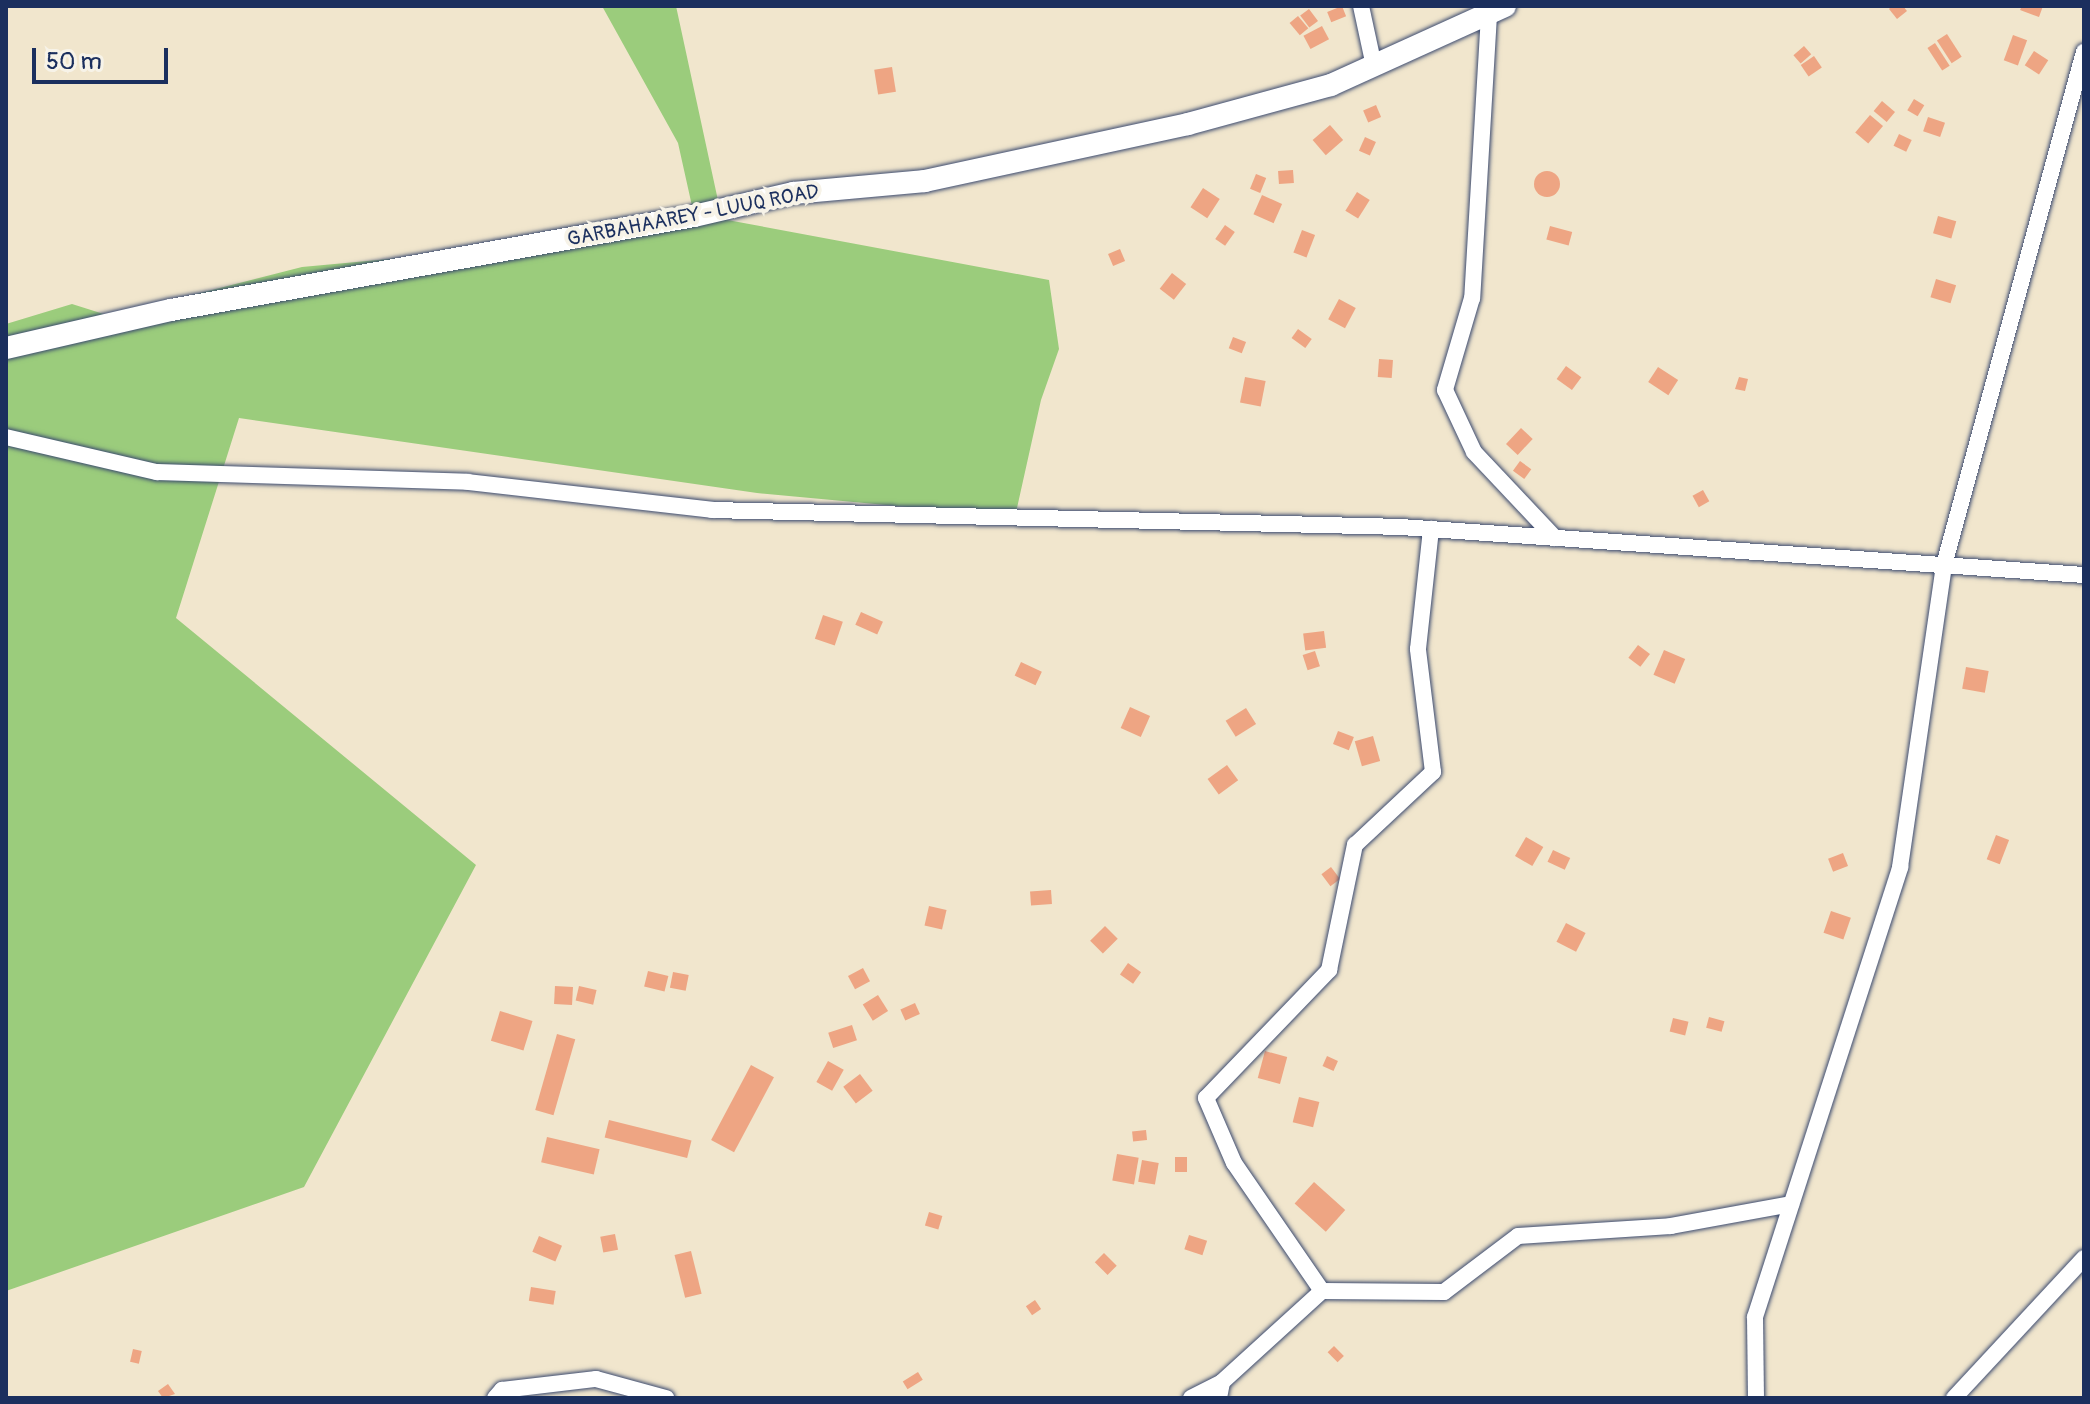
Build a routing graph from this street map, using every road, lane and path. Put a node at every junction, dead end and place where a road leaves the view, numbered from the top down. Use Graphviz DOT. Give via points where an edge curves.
graph roads {
  1 [pos="1361,6"];
  2 [pos="1497,10"];
  3 [pos="2084,52"];
  4 [pos="1374,66"];
  5 [pos="6,348"];
  6 [pos="6,437"];
  7 [pos="1431,529"];
  8 [pos="1555,538"];
  9 [pos="1944,565"];
  10 [pos="2084,575"];
  11 [pos="1791,1204"];
  12 [pos="2084,1258"];
  13 [pos="1322,1291"];
  14 [pos="1220,1390"];
  15 [pos="495,1398"];
  16 [pos="666,1398"];
  17 [pos="1191,1398"];
  18 [pos="1756,1398"];
  19 [pos="1954,1398"];
  1 -- 4 [label="street"];
  2 -- 4 [label="street, GARBAHAAREY - LUUQ ROAD"];
  2 -- 8 [label="street" via="1472,298 1445,390 1474,452"];
  3 -- 9 [label="street"];
  4 -- 5 [label="street, GARBAHAAREY - LUUQ ROAD" via="1331,85 1188,124 925,181 793,193 694,216 171,310"];
  6 -- 7 [label="street" via="157,472 468,482 712,510"];
  7 -- 8 [label="street"];
  7 -- 13 [label="street" via="1418,649 1433,772 1355,845 1329,970 1206,1098 1234,1163"];
  8 -- 9 [label="street"];
  9 -- 10 [label="street"];
  9 -- 11 [label="street" via="1900,867"];
  11 -- 13 [label="street" via="1671,1226 1518,1236 1444,1292"];
  11 -- 18 [label="street" via="1755,1317"];
  12 -- 19 [label="street"];
  13 -- 14 [label="street"];
  14 -- 17 [label="street"];
  15 -- 16 [label="street" via="502,1390 596,1379"];
}
